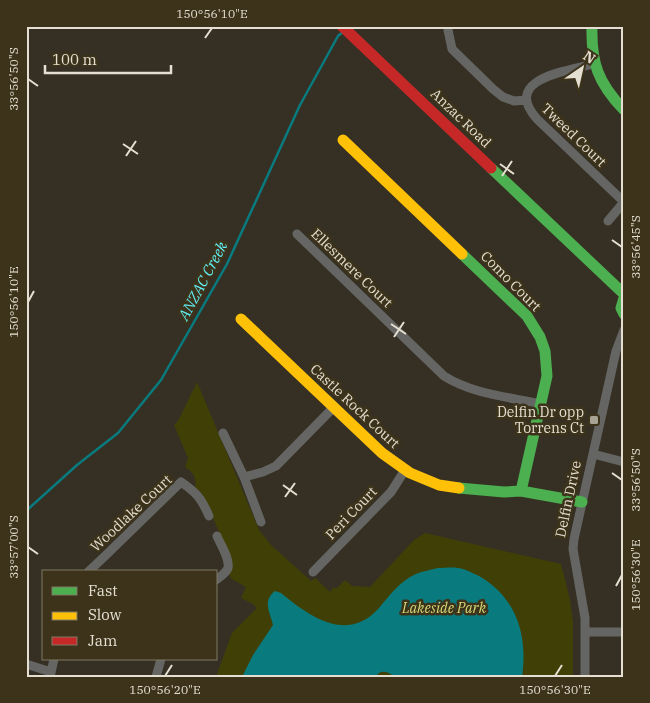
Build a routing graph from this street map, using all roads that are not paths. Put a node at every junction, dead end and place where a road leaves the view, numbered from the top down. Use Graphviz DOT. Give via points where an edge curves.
graph roads {
  1 [pos="342,26"];
  2 [pos="592,26"];
  3 [pos="448,30"];
  4 [pos="593,64"];
  5 [pos="526,100"];
  6 [pos="622,103"];
  7 [pos="343,140"];
  8 [pos="624,202"];
  9 [pos="608,221"];
  10 [pos="297,234"];
  11 [pos="624,294"];
  12 [pos="624,298"];
  13 [pos="624,314"];
  14 [pos="241,318"];
  15 [pos="624,330"];
  16 [pos="541,404"];
  17 [pos="334,407"];
  18 [pos="223,433"];
  19 [pos="593,454"];
  20 [pos="624,462"];
  21 [pos="405,470"];
  22 [pos="244,476"];
  23 [pos="521,491"];
  24 [pos="582,502"];
  25 [pos="208,516"];
  26 [pos="262,522"];
  27 [pos="217,536"];
  28 [pos="90,570"];
  29 [pos="313,572"];
  30 [pos="218,578"];
  31 [pos="585,632"];
  32 [pos="624,632"];
  33 [pos="54,660"];
  34 [pos="161,660"];
  35 [pos="26,664"];
  36 [pos="50,674"];
  37 [pos="156,677"];
  38 [pos="585,677"];
  1 -- 11 [label="street, Anzac Road"];
  2 -- 4 [label="street"];
  3 -- 5 [label="street" via="452,49 493,89 514,101"];
  4 -- 5 [label="street, Tweed Court" via="534,82"];
  4 -- 6 [label="street" via="603,87"];
  5 -- 8 [label="street, Tweed Court" via="537,119"];
  7 -- 16 [label="street, Como Court" via="527,316 544,344 548,358 548,376"];
  8 -- 9 [label="street, Tweed Court"];
  10 -- 16 [label="street, Ellesmere Court" via="444,376 471,389"];
  12 -- 13 [label="street" via="621,308"];
  14 -- 17 [label="street, Castle Rock Court"];
  15 -- 19 [label="street, Delfin Drive" via="616,351"];
  16 -- 23 [label="street, Como Court"];
  17 -- 21 [label="street, Castle Rock Court" via="382,453"];
  17 -- 22 [label="street" via="276,466"];
  18 -- 22 [label="street"];
  19 -- 20 [label="street"];
  19 -- 24 [label="street, Delfin Drive"];
  21 -- 23 [label="street, Castle Rock Court" via="439,485"];
  21 -- 29 [label="street, Peri Court" via="391,492"];
  22 -- 26 [label="street"];
  23 -- 24 [label="street, Castle Rock Court"];
  24 -- 31 [label="street, Delfin Drive" via="573,548"];
  25 -- 28 [label="street, Woodlake Court" via="201,498 181,482"];
  27 -- 30 [label="street" via="228,567"];
  31 -- 32 [label="street"];
  31 -- 38 [label="street, Delfin Drive"];
  33 -- 36 [label="street"];
  34 -- 37 [label="street"];
  35 -- 36 [label="street"];
}
